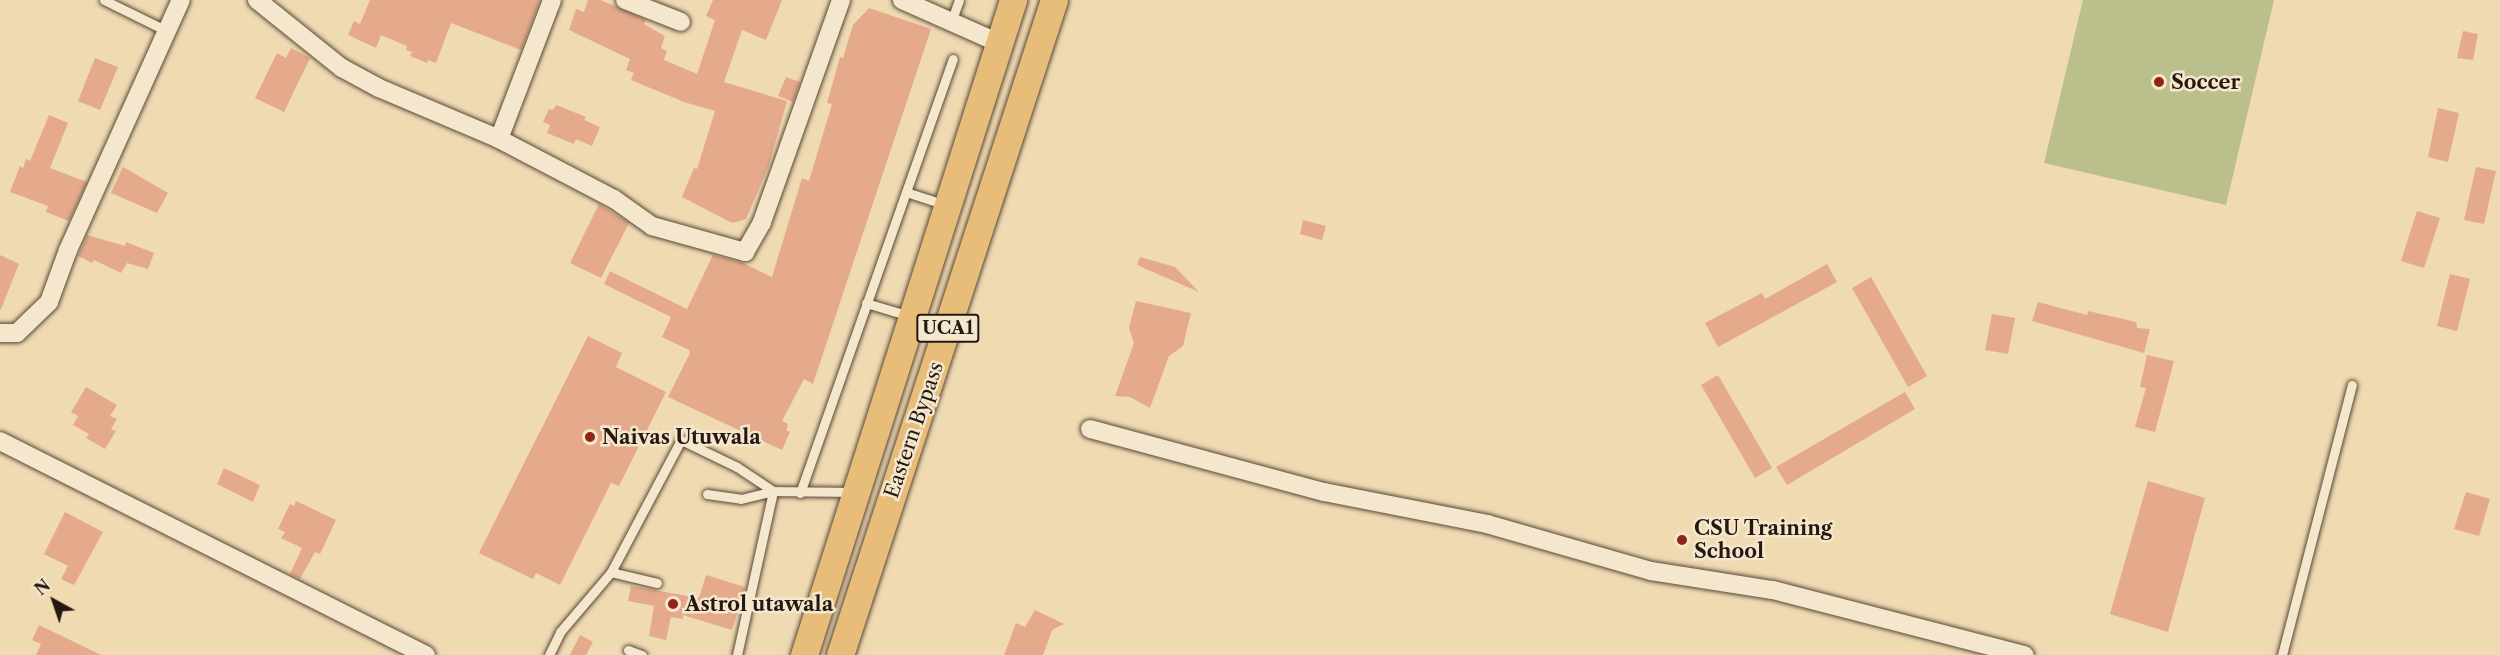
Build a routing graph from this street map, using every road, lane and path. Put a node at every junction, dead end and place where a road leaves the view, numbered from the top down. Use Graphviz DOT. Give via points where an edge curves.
graph roads {
  1 [pos="104,0"];
  2 [pos="181,0"];
  3 [pos="257,0"];
  4 [pos="552,0"];
  5 [pos="625,0"];
  6 [pos="841,0"];
  7 [pos="902,0"];
  8 [pos="959,0"];
  9 [pos="1013,0"];
  10 [pos="1054,0"];
  11 [pos="681,22"];
  12 [pos="951,22"];
  13 [pos="167,31"];
  14 [pos="999,43"];
  15 [pos="952,59"];
  16 [pos="499,139"];
  17 [pos="906,192"];
  18 [pos="946,206"];
  19 [pos="866,303"];
  20 [pos="910,316"];
  21 [pos="0,333"];
  22 [pos="2352,385"];
  23 [pos="1090,429"];
  24 [pos="0,441"];
  25 [pos="772,492"];
  26 [pos="855,492"];
  27 [pos="800,493"];
  28 [pos="707,494"];
  29 [pos="611,572"];
  30 [pos="657,583"];
  31 [pos="628,650"];
  32 [pos="426,655"];
  33 [pos="549,655"];
  34 [pos="642,655"];
  35 [pos="737,655"];
  36 [pos="804,655"];
  37 [pos="840,655"];
  38 [pos="2025,655"];
  39 [pos="2282,655"];
  1 -- 13 [label="lane"];
  2 -- 13 [label="street"];
  3 -- 16 [label="street" via="342,69"];
  4 -- 16 [label="street"];
  5 -- 11 [label="street"];
  6 -- 16 [label="street" via="762,222 745,252 652,226 614,199"];
  7 -- 12 [label="street"];
  8 -- 12 [label="lane"];
  9 -- 14 [label="main road, Eastern Bypass / UCA1"];
  10 -- 37 [label="main road, Eastern Bypass / UCA1"];
  12 -- 14 [label="street"];
  13 -- 21 [label="street" via="68,250 49,302 17,333"];
  14 -- 18 [label="main road, Eastern Bypass / UCA1"];
  15 -- 17 [label="lane"];
  17 -- 18 [label="lane"];
  17 -- 19 [label="lane"];
  18 -- 20 [label="main road, Eastern Bypass / UCA1"];
  19 -- 20 [label="lane"];
  19 -- 27 [label="lane"];
  20 -- 26 [label="main road, Eastern Bypass / UCA1"];
  22 -- 39 [label="lane"];
  23 -- 38 [label="street" via="1324,492 1487,524 1651,571 1773,590"];
  24 -- 32 [label="street"];
  25 -- 27 [label="lane"];
  25 -- 28 [label="lane" via="741,500"];
  25 -- 29 [label="lane" via="737,467 681,440"];
  25 -- 35 [label="lane"];
  26 -- 27 [label="lane"];
  26 -- 36 [label="main road, Eastern Bypass / UCA1"];
  29 -- 30 [label="lane"];
  29 -- 33 [label="lane" via="560,632"];
  31 -- 34 [label="lane"];
}
